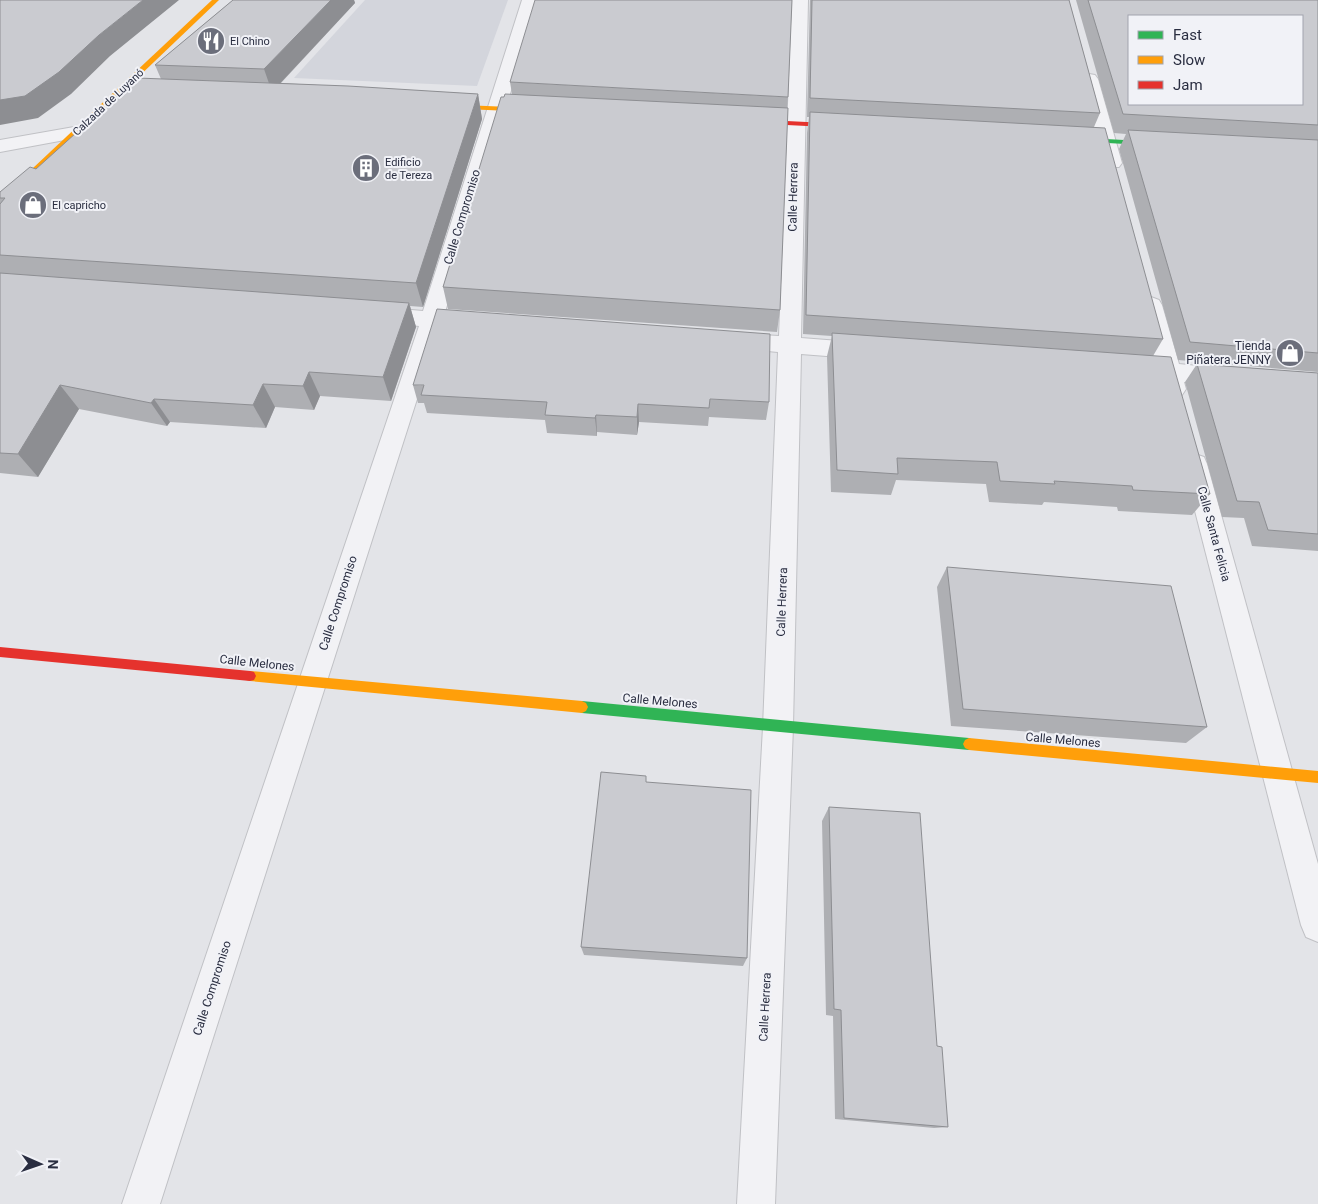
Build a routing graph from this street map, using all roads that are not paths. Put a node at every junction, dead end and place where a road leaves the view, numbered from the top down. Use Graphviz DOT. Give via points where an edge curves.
graph roads {
  1 [pos="216,0"];
  2 [pos="530,0"];
  3 [pos="800,0"];
  4 [pos="1083,56"];
  5 [pos="426,105"];
  6 [pos="495,108"];
  7 [pos="545,110"];
  8 [pos="735,120"];
  9 [pos="795,123"];
  10 [pos="853,126"];
  11 [pos="74,133"];
  12 [pos="1057,138"];
  13 [pos="1105,141"];
  14 [pos="1173,144"];
  15 [pos="0,146"];
  16 [pos="1119,189"];
  17 [pos="0,204"];
  18 [pos="1146,285"];
  19 [pos="353,313"];
  20 [pos="432,319"];
  21 [pos="491,323"];
  22 [pos="710,339"];
  23 [pos="790,345"];
  24 [pos="887,352"];
  25 [pos="1111,368"];
  26 [pos="1170,372"];
  27 [pos="1249,377"];
  28 [pos="1180,410"];
  29 [pos="1188,439"];
  30 [pos="0,652"];
  31 [pos="312,682"];
  32 [pos="778,727"];
  33 [pos="1279,774"];
  34 [pos="1318,777"];
  35 [pos="1318,924"];
  36 [pos="141,1204"];
  37 [pos="756,1204"];
  1 -- 11 [label="street, Calzada de Luyanó" via="124,94"];
  2 -- 6 [label="street, Calle Compromiso"];
  3 -- 9 [label="street, Calle Herrera"];
  4 -- 13 [label="street"];
  5 -- 6 [label="street"];
  6 -- 7 [label="street"];
  6 -- 20 [label="street, Calle Compromiso"];
  8 -- 9 [label="street"];
  9 -- 10 [label="street"];
  9 -- 23 [label="street, Calle Herrera"];
  11 -- 15 [label="street"];
  11 -- 17 [label="street, Calzada de Luyanó"];
  12 -- 13 [label="street"];
  13 -- 14 [label="street"];
  13 -- 16 [label="street"];
  18 -- 26 [label="street"];
  19 -- 20 [label="street"];
  20 -- 21 [label="street"];
  20 -- 31 [label="street, Calle Compromiso"];
  22 -- 23 [label="street"];
  23 -- 24 [label="street"];
  23 -- 32 [label="street, Calle Herrera"];
  25 -- 26 [label="street"];
  26 -- 27 [label="street"];
  26 -- 28 [label="street"];
  29 -- 33 [label="street, Calle Santa Felicia"];
  30 -- 31 [label="street, Calle Melones"];
  31 -- 32 [label="street, Calle Melones"];
  31 -- 36 [label="street, Calle Compromiso"];
  32 -- 33 [label="street, Calle Melones"];
  32 -- 37 [label="street, Calle Herrera"];
  33 -- 34 [label="street, Calle Melones"];
  33 -- 35 [label="street, Calle Santa Felicia"];
}
